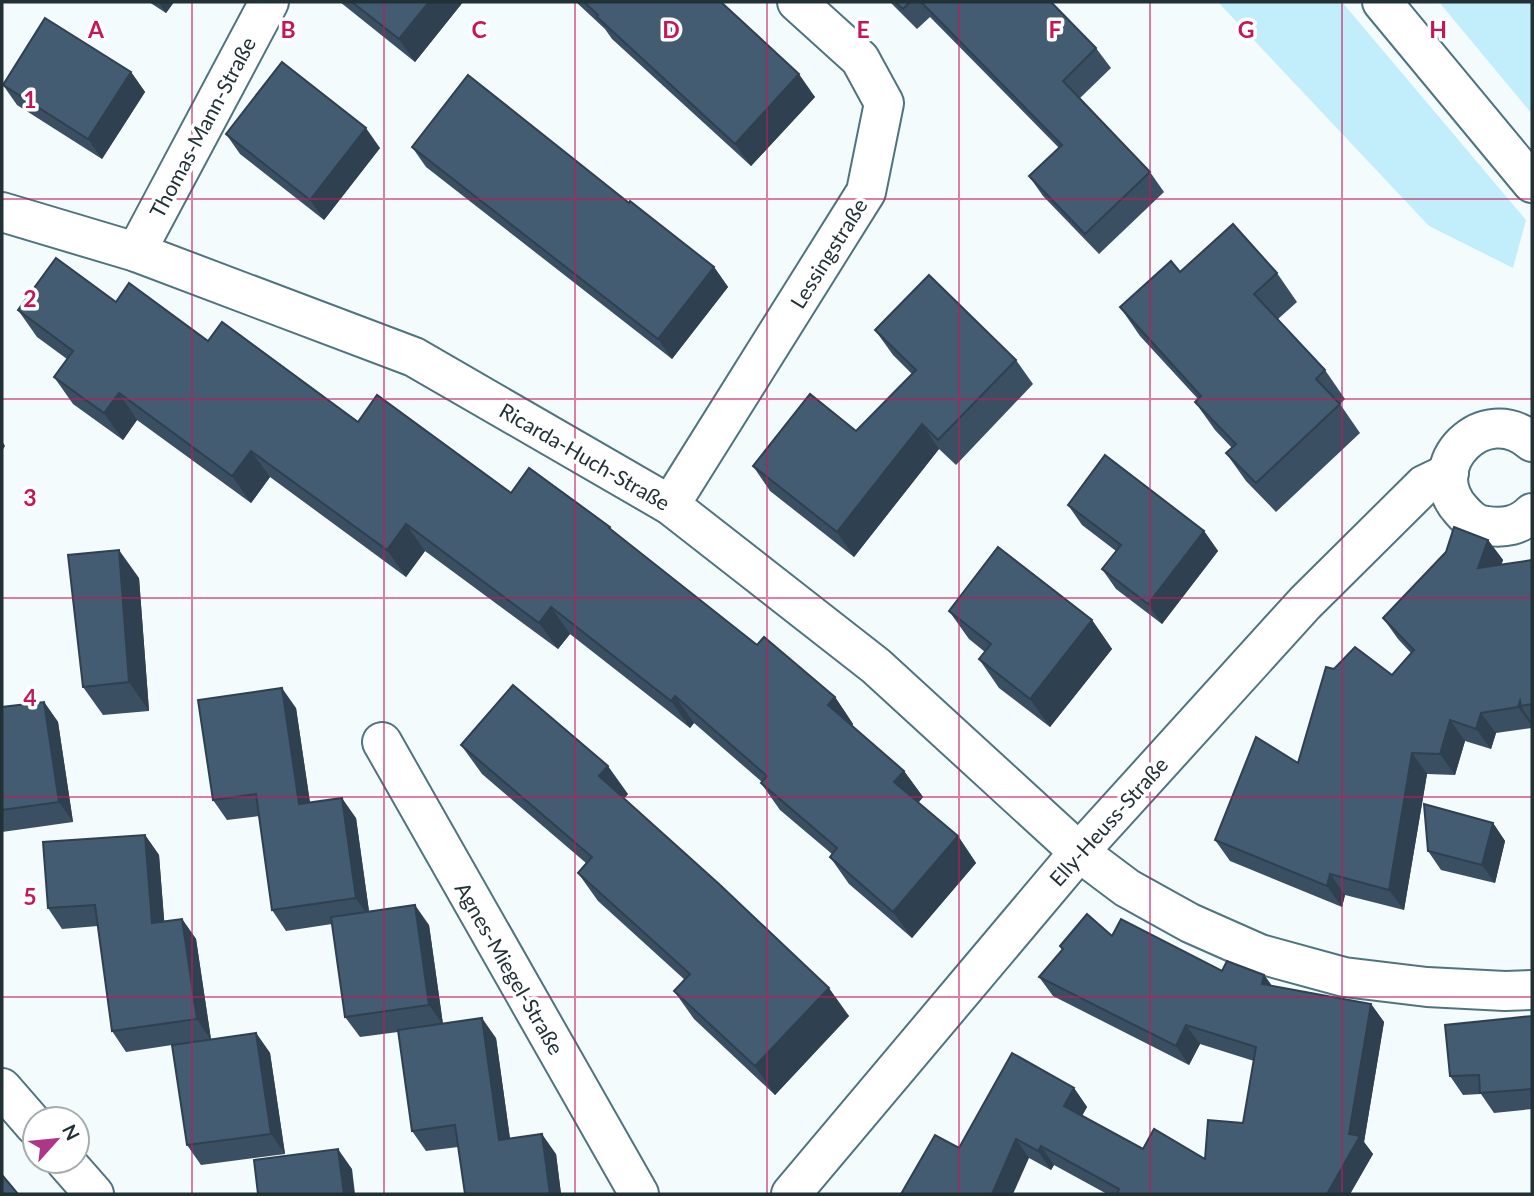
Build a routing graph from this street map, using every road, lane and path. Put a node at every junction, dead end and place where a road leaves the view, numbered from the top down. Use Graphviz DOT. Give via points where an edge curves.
graph roads {
  1 [pos="269,2"];
  2 [pos="797,2"];
  3 [pos="1382,2"];
  4 [pos="1532,183"];
  5 [pos="2,212"];
  6 [pos="136,252"];
  7 [pos="1532,442"];
  8 [pos="1449,473"];
  9 [pos="670,505"];
  10 [pos="1532,513"];
  11 [pos="382,742"];
  12 [pos="1079,852"];
  13 [pos="1532,990"];
  14 [pos="2,1088"];
  15 [pos="21,1110"];
  16 [pos="77,1175"];
  17 [pos="94,1194"];
  18 [pos="639,1194"];
  19 [pos="791,1194"];
  1 -- 6 [label="street, Thomas-Mann-Straße"];
  2 -- 9 [label="street, Lessingstraße" via="860,59 884,103 866,192"];
  3 -- 4 [label="street"];
  5 -- 6 [label="street, Ricarda-Huch-Straße"];
  6 -- 9 [label="street, Ricarda-Huch-Straße" via="414,357"];
  7 -- 8 [label="street" via="1506,428 1481,430 1461,443"];
  8 -- 10 [label="street" via="1452,500 1470,520 1504,528"];
  8 -- 12 [label="street, Elly-Heuss-Straße" via="1424,485 1305,603"];
  9 -- 12 [label="street, Ricarda-Huch-Straße" via="876,666"];
  11 -- 18 [label="street, Agnes-Miegel-Straße"];
  12 -- 13 [label="street, Ricarda-Huch-Straße" via="1128,888 1190,923 1260,954 1344,977"];
  12 -- 19 [label="street, Elly-Heuss-Straße"];
  14 -- 15 [label="street"];
  16 -- 17 [label="street"];
}
